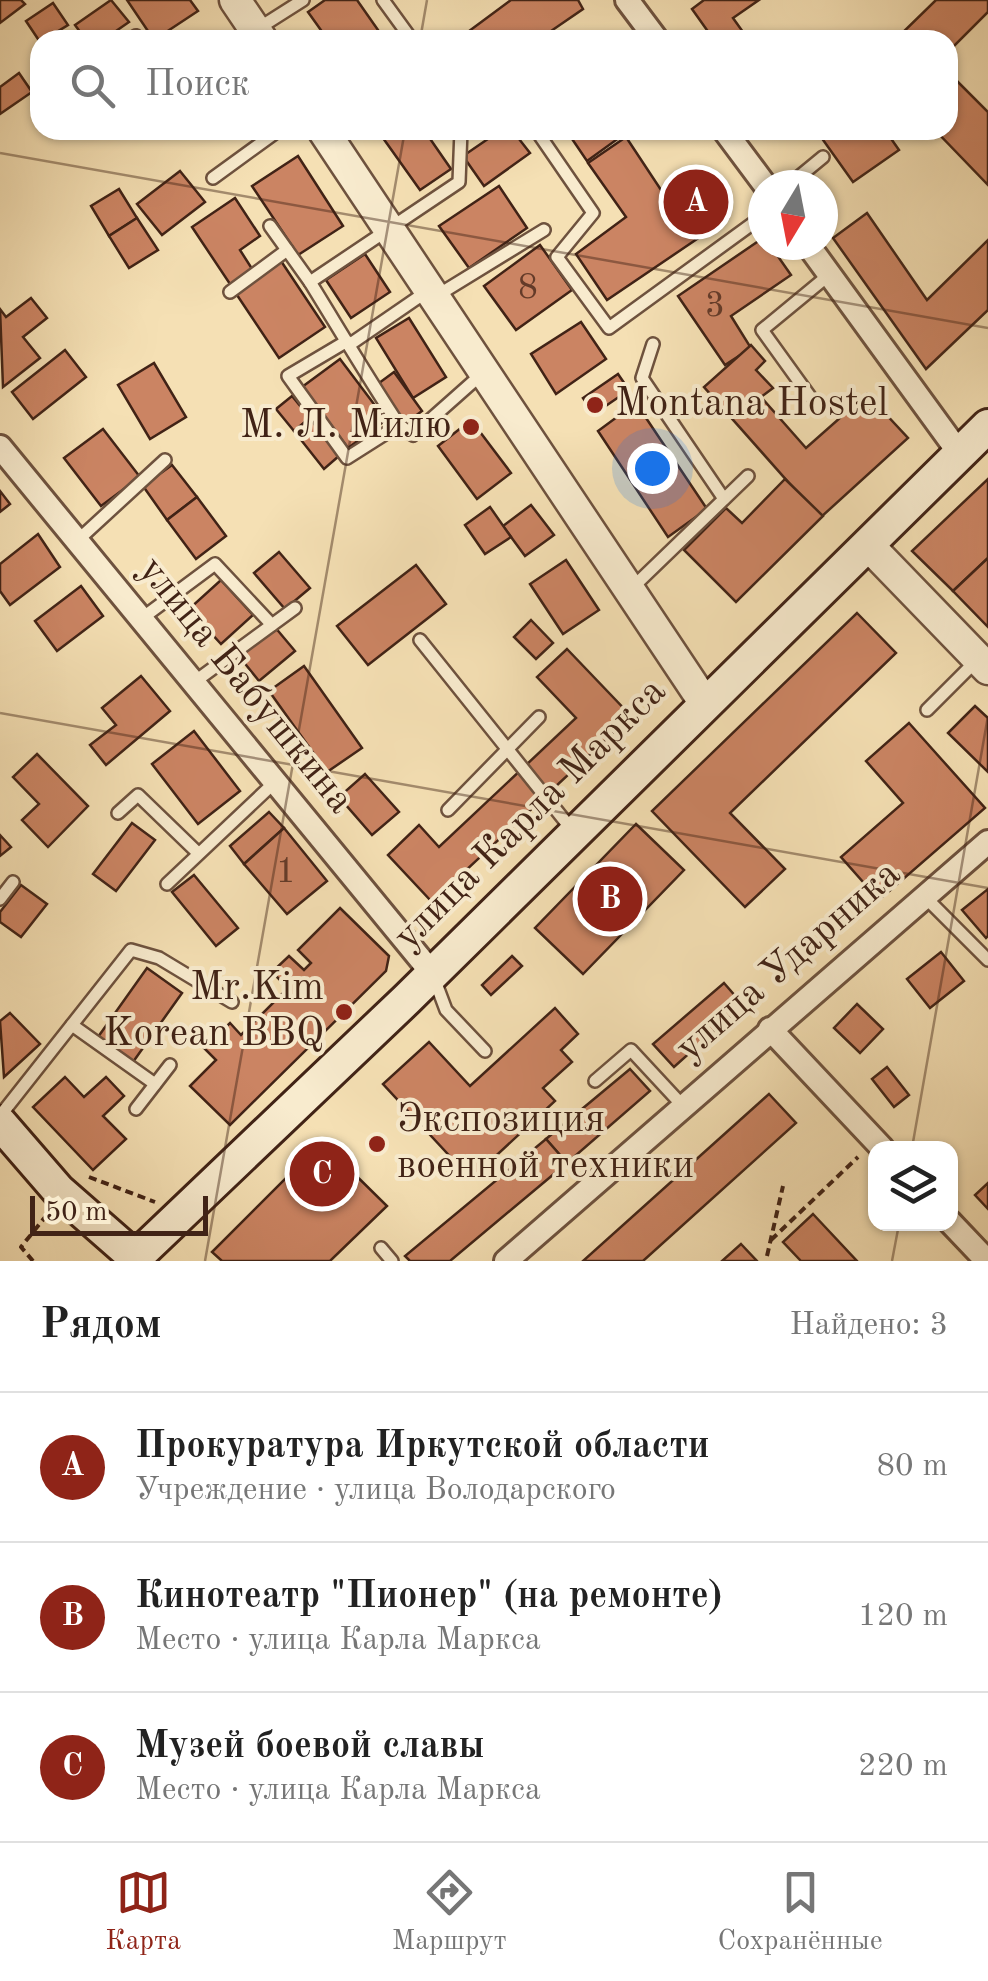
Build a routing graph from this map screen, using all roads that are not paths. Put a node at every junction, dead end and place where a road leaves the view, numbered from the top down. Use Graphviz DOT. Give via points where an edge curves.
graph roads {
  1 [pos="236,0"];
  2 [pos="303,0"];
  3 [pos="384,0"];
  4 [pos="628,0"];
  5 [pos="250,30"];
  6 [pos="262,30"];
  7 [pos="405,30"];
  8 [pos="650,30"];
  9 [pos="266,140"];
  10 [pos="329,140"];
  11 [pos="461,140"];
  12 [pos="543,140"];
  13 [pos="731,140"];
  14 [pos="823,157"];
  15 [pos="754,170"];
  16 [pos="807,170"];
  17 [pos="213,178"];
  18 [pos="270,226"];
  19 [pos="748,227"];
  20 [pos="544,230"];
  21 [pos="390,232"];
  22 [pos="287,250"];
  23 [pos="819,260"];
  24 [pos="830,274"];
  25 [pos="310,282"];
  26 [pos="230,292"];
  27 [pos="432,294"];
  28 [pos="348,343"];
  29 [pos="653,344"];
  30 [pos="484,372"];
  31 [pos="816,404"];
  32 [pos="399,425"];
  33 [pos="988,426"];
  34 [pos="0,447"];
  35 [pos="960,454"];
  36 [pos="165,460"];
  37 [pos="748,476"];
  38 [pos="724,499"];
  39 [pos="77,541"];
  40 [pos="868,545"];
  41 [pos="630,590"];
  42 [pos="295,608"];
  43 [pos="141,619"];
  44 [pos="272,625"];
  45 [pos="420,640"];
  46 [pos="983,664"];
  47 [pos="194,683"];
  48 [pos="704,702"];
  49 [pos="927,710"];
  50 [pos="539,718"];
  51 [pos="275,782"];
  52 [pos="448,810"];
  53 [pos="118,813"];
  54 [pos="576,834"];
  55 [pos="988,842"];
  56 [pos="198,853"];
  57 [pos="13,882"];
  58 [pos="167,884"];
  59 [pos="923,895"];
  60 [pos="0,899"];
  61 [pos="988,960"];
  62 [pos="432,973"];
  63 [pos="232,1002"];
  64 [pos="72,1026"];
  65 [pos="770,1029"];
  66 [pos="484,1050"];
  67 [pos="170,1064"];
  68 [pos="595,1081"];
  69 [pos="155,1084"];
  70 [pos="682,1105"];
  71 [pos="136,1109"];
  72 [pos="3,1132"];
  73 [pos="875,1141"];
  74 [pos="958,1230"];
  75 [pos="381,1248"];
  76 [pos="986,1256"];
  77 [pos="135,1260"];
  78 [pos="392,1261"];
  79 [pos="506,1261"];
  1 -- 5 [label="street"];
  2 -- 6 [label="lane"];
  3 -- 7 [label="lane"];
  4 -- 8 [label="street"];
  9 -- 17 [label="lane"];
  10 -- 21 [label="street"];
  11 -- 21 [label="lane" via="460,182"];
  12 -- 19 [label="lane" via="593,213 557,256 609,328"];
  13 -- 15 [label="street"];
  14 -- 16 [label="lane"];
  18 -- 22 [label="lane"];
  20 -- 27 [label="lane"];
  21 -- 25 [label="lane"];
  21 -- 27 [label="street"];
  22 -- 25 [label="lane"];
  22 -- 26 [label="lane"];
  23 -- 24 [label="street"];
  24 -- 31 [label="lane" via="762,330"];
  24 -- 35 [label="street"];
  25 -- 28 [label="lane"];
  27 -- 28 [label="lane"];
  27 -- 30 [label="street"];
  28 -- 32 [label="lane"];
  28 -- 32 [label="lane" via="288,376 346,458"];
  29 -- 38 [label="lane" via="642,378"];
  30 -- 32 [label="lane" via="413,435"];
  30 -- 41 [label="street"];
  33 -- 35 [label="main road, улица Карла Маркса"];
  34 -- 39 [label="street, улица Бабушкина"];
  35 -- 40 [label="main road, улица Карла Маркса"];
  36 -- 39 [label="lane"];
  37 -- 38 [label="lane"];
  38 -- 41 [label="lane"];
  39 -- 43 [label="street, улица Бабушкина"];
  40 -- 46 [label="street"];
  40 -- 48 [label="main road, улица Карла Маркса"];
  41 -- 48 [label="street"];
  42 -- 44 [label="lane"];
  43 -- 44 [label="lane" via="215,564"];
  43 -- 47 [label="street, улица Бабушкина"];
  44 -- 47 [label="lane"];
  45 -- 54 [label="lane"];
  46 -- 49 [label="lane"];
  47 -- 51 [label="street, улица Бабушкина"];
  48 -- 54 [label="main road, улица Карла Маркса"];
  50 -- 52 [label="lane"];
  51 -- 56 [label="lane"];
  51 -- 62 [label="street, улица Бабушкина"];
  53 -- 56 [label="lane" via="138,795"];
  54 -- 62 [label="main road, улица Карла Маркса"];
  55 -- 59 [label="street, улица Ударника"];
  56 -- 58 [label="lane"];
  57 -- 60 [label="lane"];
  59 -- 61 [label="lane"];
  59 -- 65 [label="street, улица Ударника"];
  62 -- 66 [label="lane" via="446,1010"];
  62 -- 77 [label="main road, улица Карла Маркса"];
  63 -- 64 [label="lane" via="159,958 131,950"];
  64 -- 69 [label="lane"];
  64 -- 72 [label="lane"];
  65 -- 70 [label="street, улица Ударника"];
  65 -- 73 [label="street"];
  67 -- 69 [label="lane"];
  68 -- 70 [label="lane" via="631,1050"];
  69 -- 71 [label="lane"];
  70 -- 79 [label="street, улица Ударника"];
  72 -- 77 [label="main road"];
  74 -- 76 [label="street"];
  75 -- 78 [label="lane"];
}
